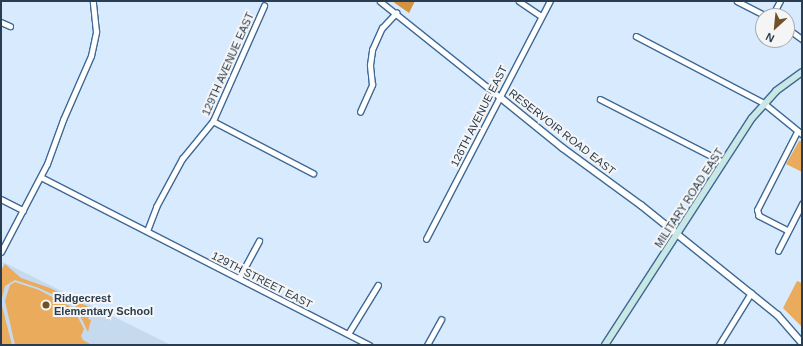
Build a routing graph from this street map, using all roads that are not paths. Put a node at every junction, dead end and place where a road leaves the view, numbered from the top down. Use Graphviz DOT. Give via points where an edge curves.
graph roads {
  1 [pos="93,1"];
  2 [pos="380,1"];
  3 [pos="519,1"];
  4 [pos="550,1"];
  5 [pos="737,1"];
  6 [pos="264,6"];
  7 [pos="755,10"];
  8 [pos="396,13"];
  9 [pos="541,16"];
  10 [pos="1,22"];
  11 [pos="10,26"];
  12 [pos="636,36"];
  13 [pos="802,72"];
  14 [pos="500,97"];
  15 [pos="600,99"];
  16 [pos="764,102"];
  17 [pos="360,112"];
  18 [pos="213,121"];
  19 [pos="800,133"];
  20 [pos="723,162"];
  21 [pos="313,173"];
  22 [pos="40,177"];
  23 [pos="1,199"];
  24 [pos="802,204"];
  25 [pos="23,210"];
  26 [pos="147,231"];
  27 [pos="788,231"];
  28 [pos="678,234"];
  29 [pos="426,239"];
  30 [pos="259,241"];
  31 [pos="778,251"];
  32 [pos="1,252"];
  33 [pos="239,278"];
  34 [pos="378,285"];
  35 [pos="750,293"];
  36 [pos="441,320"];
  37 [pos="348,334"];
  38 [pos="802,343"];
  39 [pos="369,345"];
  40 [pos="427,345"];
  41 [pos="605,345"];
  42 [pos="719,345"];
  1 -- 22 [label="street" via="96,32 91,56"];
  2 -- 8 [label="street, RESERVOIR ROAD EAST"];
  3 -- 9 [label="street"];
  4 -- 9 [label="street, 126TH AVENUE EAST"];
  5 -- 7 [label="street"];
  6 -- 18 [label="street, 129TH AVENUE EAST"];
  8 -- 14 [label="street, RESERVOIR ROAD EAST"];
  8 -- 17 [label="street" via="382,28 372,50 372,85"];
  9 -- 14 [label="street, 126TH AVENUE EAST"];
  10 -- 11 [label="street"];
  12 -- 16 [label="street"];
  13 -- 16 [label="main road, MILITARY ROAD EAST"];
  14 -- 28 [label="street, RESERVOIR ROAD EAST" via="568,153"];
  14 -- 29 [label="street, 126TH AVENUE EAST"];
  15 -- 20 [label="street"];
  16 -- 19 [label="street"];
  16 -- 20 [label="main road, MILITARY ROAD EAST"];
  18 -- 21 [label="street"];
  18 -- 26 [label="street, 129TH AVENUE EAST" via="182,160 156,206"];
  19 -- 27 [label="street" via="757,213"];
  20 -- 28 [label="main road, MILITARY ROAD EAST"];
  22 -- 25 [label="street"];
  22 -- 26 [label="street"];
  23 -- 25 [label="street"];
  24 -- 27 [label="street"];
  25 -- 32 [label="street"];
  26 -- 33 [label="street, 129TH STREET EAST"];
  27 -- 31 [label="street"];
  28 -- 35 [label="street, RESERVOIR ROAD EAST"];
  28 -- 41 [label="main road, MILITARY ROAD EAST"];
  30 -- 33 [label="street"];
  33 -- 37 [label="street, 129TH STREET EAST"];
  34 -- 37 [label="street"];
  35 -- 38 [label="street, RESERVOIR ROAD EAST" via="790,326"];
  35 -- 42 [label="street"];
  36 -- 40 [label="street"];
  37 -- 39 [label="street, 129TH STREET EAST"];
}
